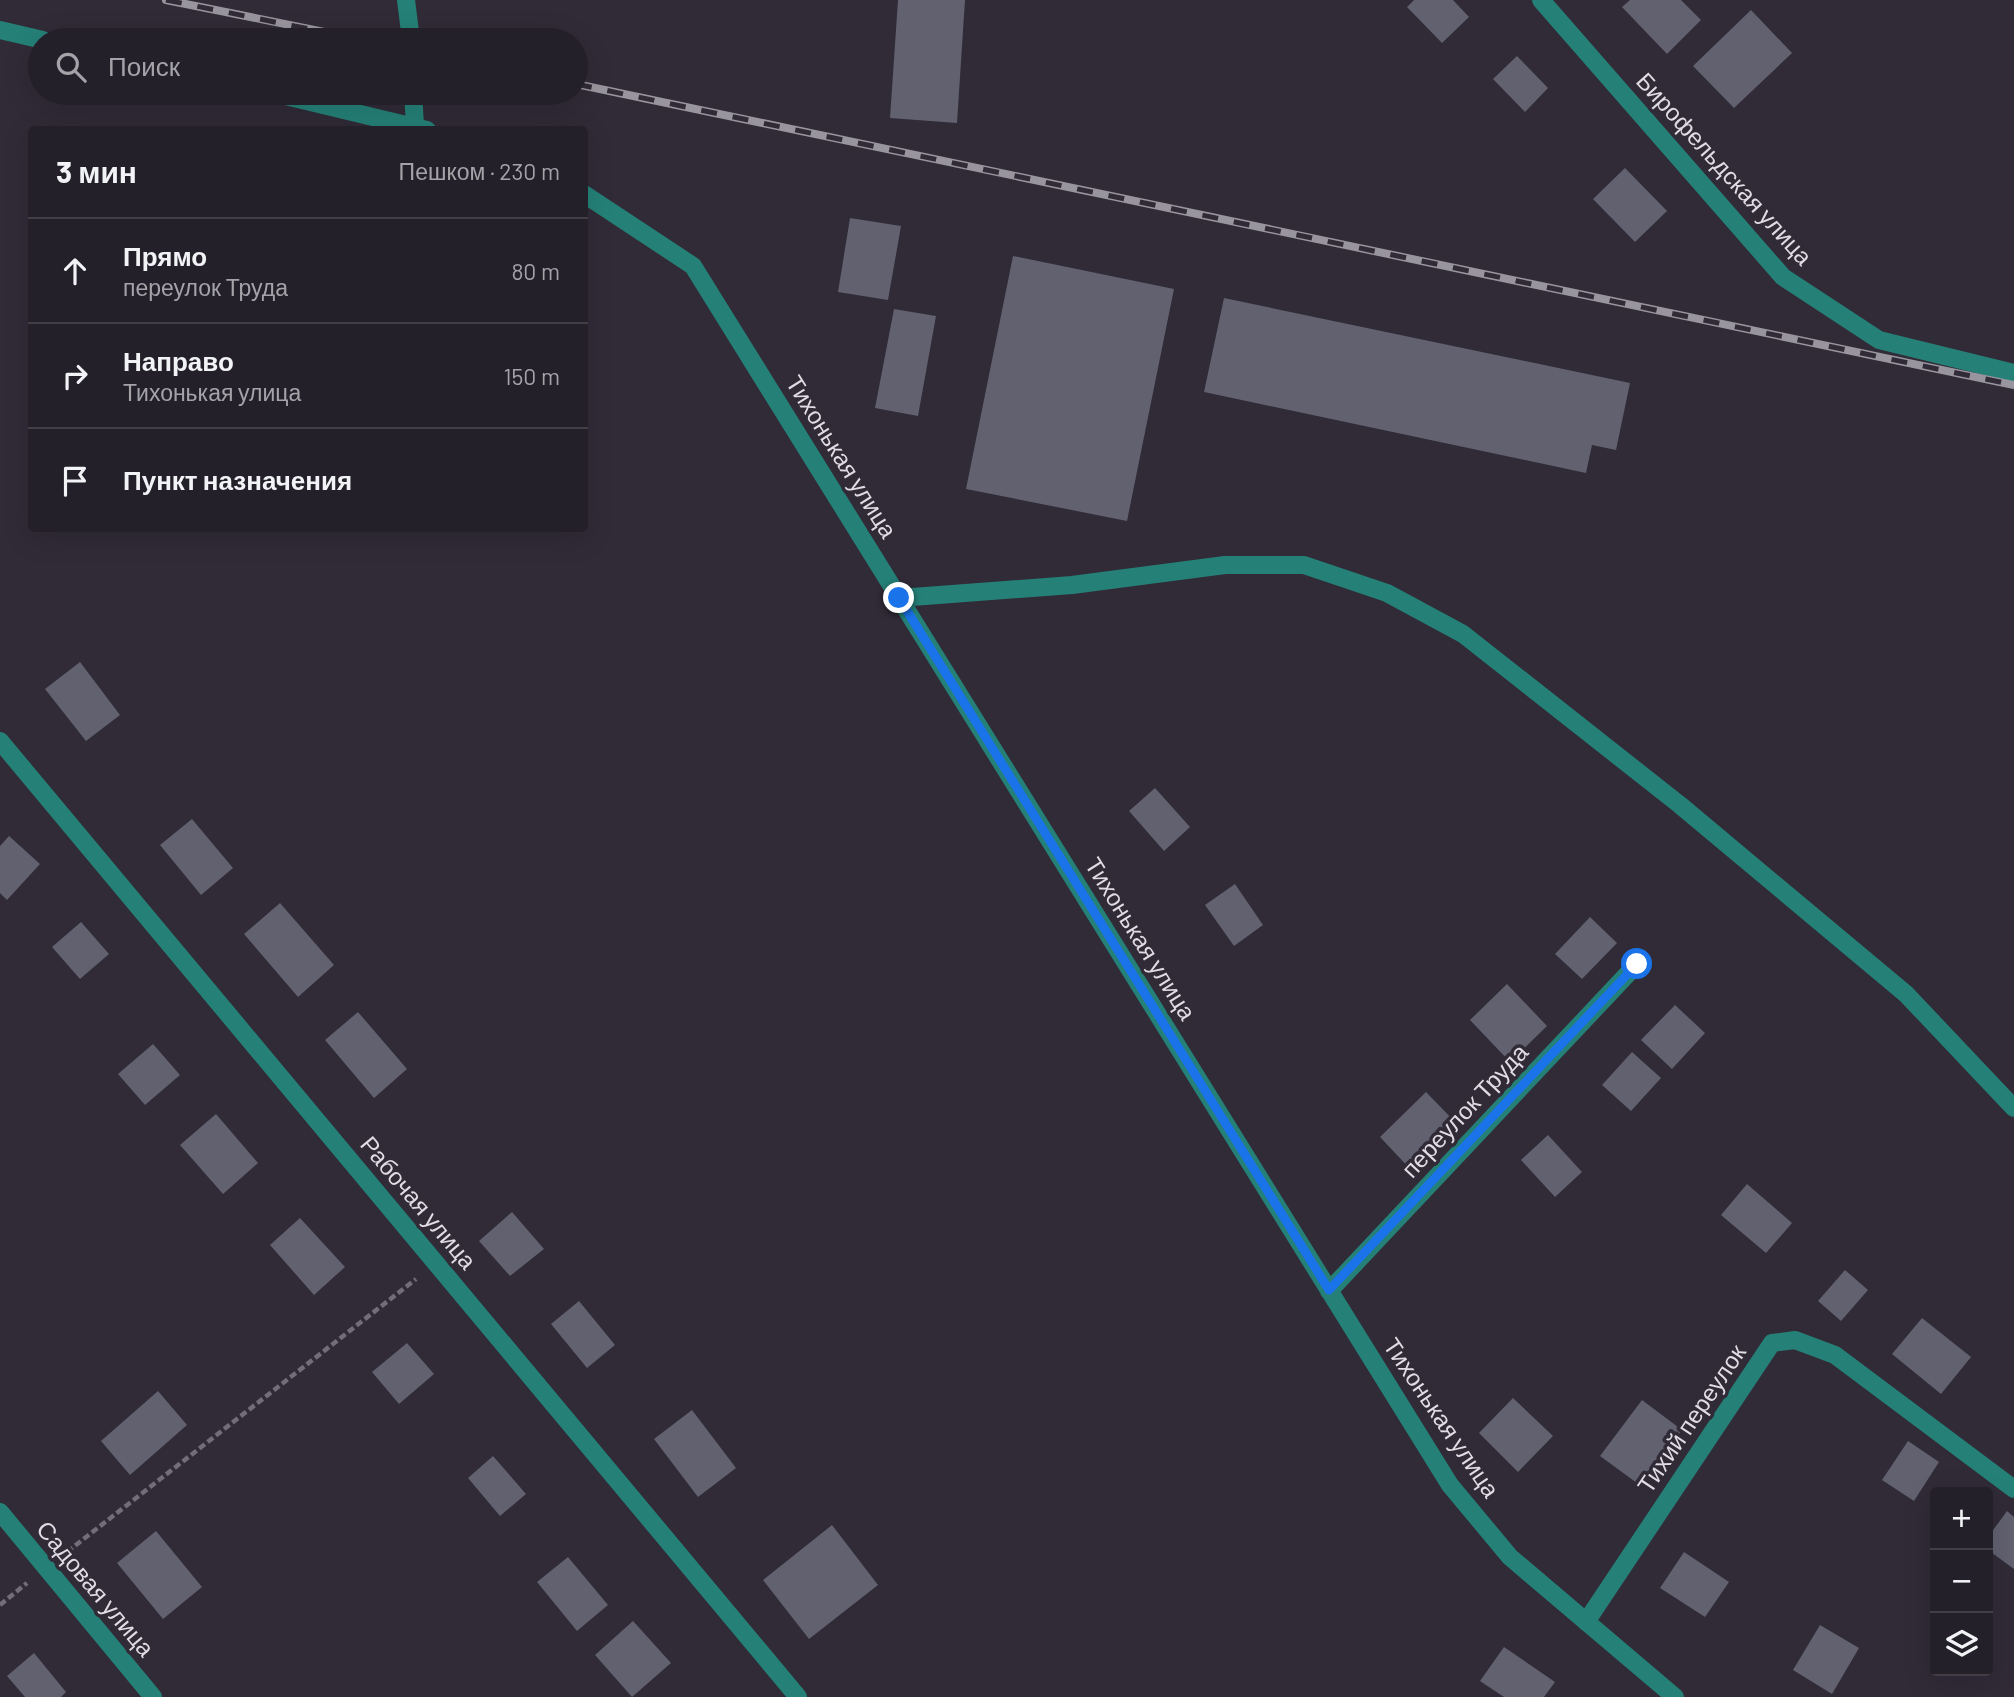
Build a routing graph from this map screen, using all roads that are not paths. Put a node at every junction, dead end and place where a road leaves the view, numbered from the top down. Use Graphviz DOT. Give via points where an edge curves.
graph roads {
  1 [pos="406,0"];
  2 [pos="1541,0"];
  3 [pos="410,28"];
  4 [pos="0,30"];
  5 [pos="28,37"];
  6 [pos="325,105"];
  7 [pos="416,105"];
  8 [pos="417,126"];
  9 [pos="421,126"];
  10 [pos="588,197"];
  11 [pos="2014,373"];
  12 [pos="899,598"];
  13 [pos="0,741"];
  14 [pos="1637,964"];
  15 [pos="2014,1108"];
  16 [pos="1329,1290"];
  17 [pos="2014,1489"];
  18 [pos="0,1512"];
  19 [pos="1586,1622"];
  20 [pos="153,1697"];
  21 [pos="798,1697"];
  22 [pos="1675,1697"];
  1 -- 3 [label="street"];
  2 -- 11 [label="street, Бирофельдская улица" via="1783,277 1879,340"];
  4 -- 5 [label="street"];
  6 -- 8 [label="street"];
  7 -- 9 [label="street"];
  10 -- 12 [label="street, Тихонькая улица" via="694,266"];
  12 -- 15 [label="street" via="1072,585 1225,565 1304,565 1387,593 1463,634 1680,806 1906,994"];
  12 -- 16 [label="street, Тихонькая улица"];
  13 -- 21 [label="street, Рабочая улица"];
  14 -- 16 [label="street, переулок Труда"];
  16 -- 19 [label="street, Тихонькая улица" via="1450,1485 1510,1557"];
  17 -- 19 [label="street, Тихий переулок" via="1835,1355 1795,1340 1772,1343"];
  18 -- 20 [label="street, Садовая улица"];
  19 -- 22 [label="street, Тихонькая улица"];
}
